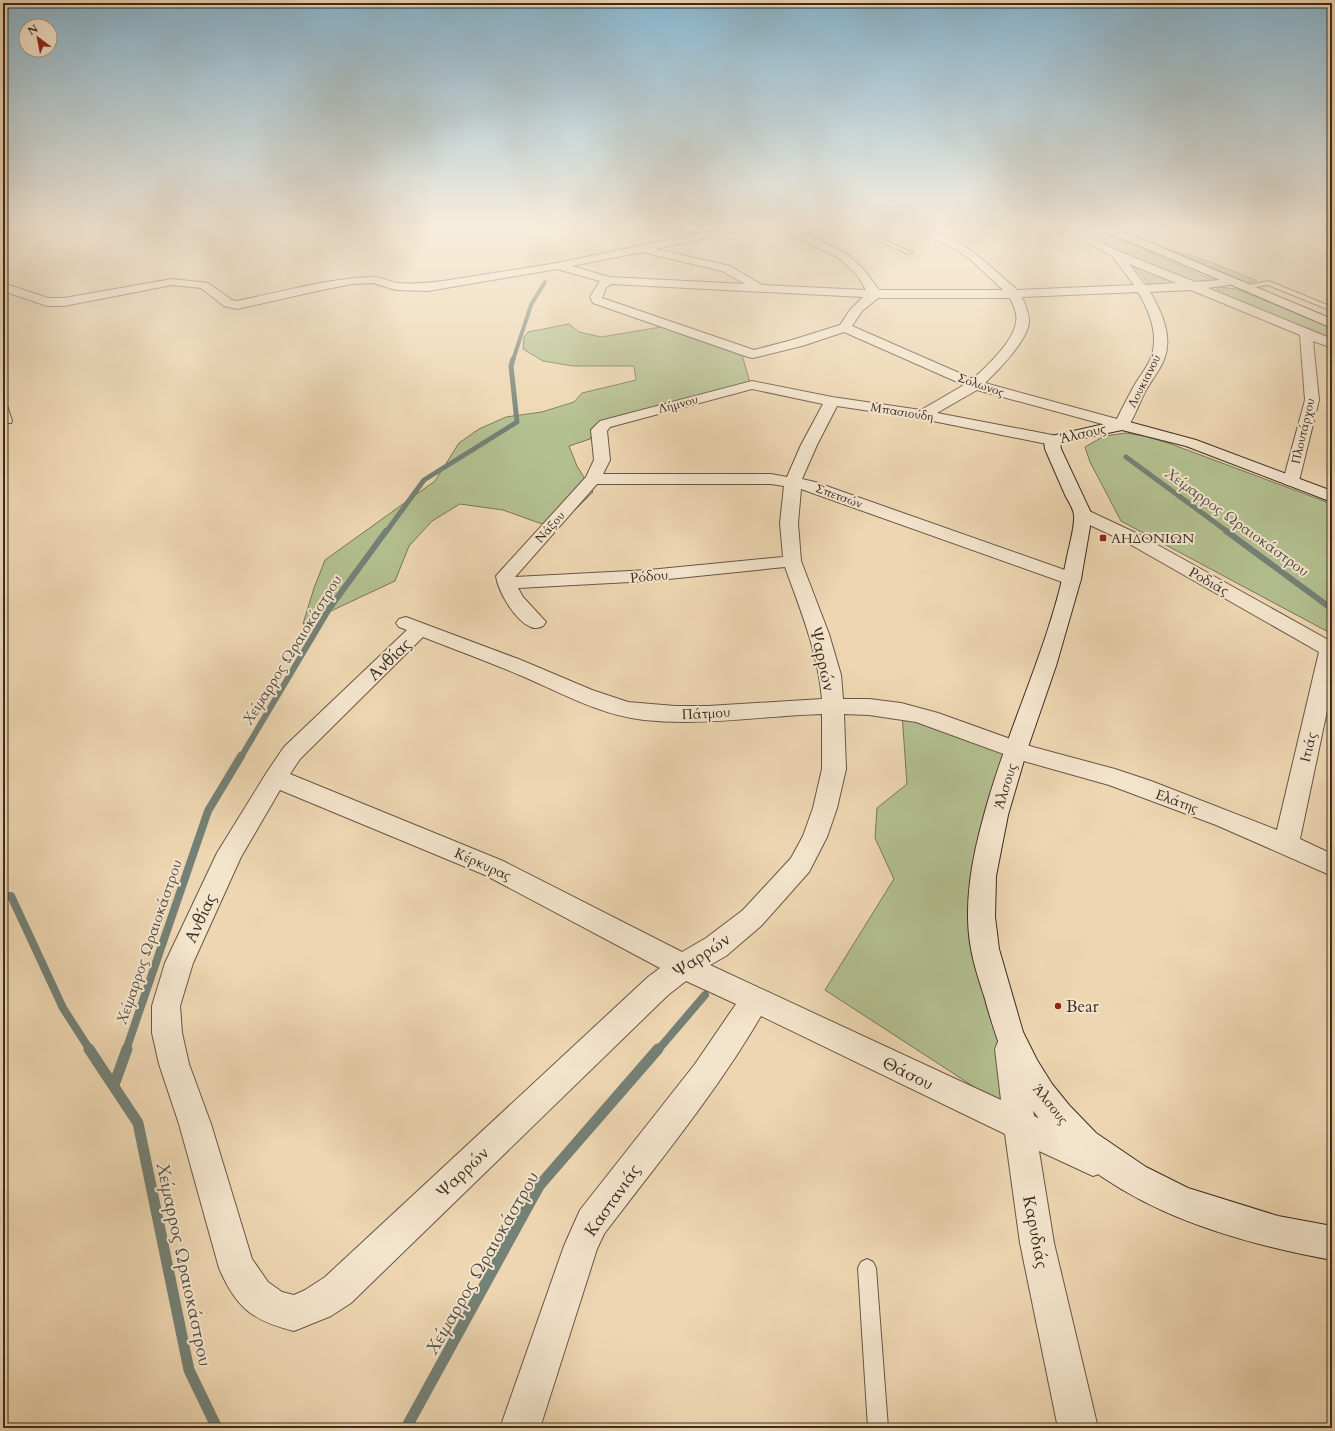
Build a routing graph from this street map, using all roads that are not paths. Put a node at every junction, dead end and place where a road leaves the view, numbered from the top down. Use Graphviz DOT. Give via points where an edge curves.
graph roads {
  1 [pos="1014,294"];
  2 [pos="26,295"];
  3 [pos="103,295"];
  4 [pos="217,295"];
  5 [pos="283,295"];
  6 [pos="597,295"];
  7 [pos="874,295"];
  8 [pos="1147,295"];
  9 [pos="1215,295"];
  10 [pos="1263,295"];
  11 [pos="1297,295"];
  12 [pos="1332,309"];
  13 [pos="1330,320"];
  14 [pos="845,328"];
  15 [pos="1306,334"];
  16 [pos="1332,344"];
  17 [pos="753,354"];
  18 [pos="752,384"];
  19 [pos="976,385"];
  20 [pos="832,401"];
  21 [pos="3,405"];
  22 [pos="923,415"];
  23 [pos="8,421"];
  24 [pos="605,424"];
  25 [pos="1122,424"];
  26 [pos="1052,440"];
  27 [pos="593,479"];
  28 [pos="792,481"];
  29 [pos="1291,481"];
  30 [pos="1332,497"];
  31 [pos="1083,515"];
  32 [pos="792,561"];
  33 [pos="1072,579"];
  34 [pos="505,583"];
  35 [pos="536,622"];
  36 [pos="413,626"];
  37 [pos="1331,650"];
  38 [pos="833,706"];
  39 [pos="1016,750"];
  40 [pos="275,778"];
  41 [pos="1286,844"];
  42 [pos="1332,865"];
  43 [pos="683,966"];
  44 [pos="755,999"];
  45 [pos="1008,1034"];
  46 [pos="1020,1126"];
  47 [pos="1134,1179"];
  48 [pos="1332,1243"];
  49 [pos="237,1268"];
  50 [pos="867,1268"];
  51 [pos="520,1428"];
  52 [pos="878,1428"];
  53 [pos="1078,1428"];
  1 -- 19 [label="street" via="1023,321 1017,338"];
  2 -- 3 [label="street" via="47,302 64,302"];
  4 -- 5 [label="street" via="228,303 237,305"];
  6 -- 17 [label="street" via="597,300"];
  7 -- 14 [label="street" via="853,313"];
  8 -- 25 [label="street, Λουκιανού" via="1154,307 1158,323 1161,341 1158,358"];
  9 -- 15 [label="street"];
  10 -- 13 [label="street"];
  11 -- 12 [label="lane"];
  14 -- 17 [label="street"];
  14 -- 19 [label="street, Σόλωνος"];
  15 -- 16 [label="street"];
  15 -- 29 [label="street, Πλουτάρχου" via="1312,400"];
  17 -- 18 [label="street"];
  18 -- 20 [label="street, Μπασιούδη"];
  18 -- 24 [label="street, Λήμνου"];
  19 -- 22 [label="street"];
  19 -- 25 [label="street, Σόλωνος"];
  20 -- 22 [label="street, Μπασιούδη"];
  20 -- 28 [label="street, Ψαρρών"];
  21 -- 23 [label="lane"];
  22 -- 26 [label="street, Μπασιούδη"];
  24 -- 27 [label="street, Νάξου" via="600,430 599,438 602,460"];
  25 -- 26 [label="street, Άλσους"];
  25 -- 29 [label="street, Άλσους" via="1191,444"];
  26 -- 31 [label="street, Άλσους" via="1053,449"];
  27 -- 28 [label="street, Σπετσών" via="742,478"];
  27 -- 34 [label="street, Νάξου" via="505,576"];
  28 -- 32 [label="street, Ψαρρών" via="789,523"];
  28 -- 33 [label="street, Σπετσών"];
  29 -- 30 [label="street, Άλσους"];
  31 -- 33 [label="street, Άλσους"];
  31 -- 37 [label="street, Ροδιάς" via="1139,542"];
  32 -- 34 [label="street, Ρόδου" via="596,581"];
  32 -- 38 [label="street, Ψαρρών" via="825,654"];
  33 -- 39 [label="street, Άλσους" via="1046,666"];
  34 -- 35 [label="street" via="524,612"];
  36 -- 38 [label="street, Πάτμου" via="489,655 590,699 642,712 678,714"];
  36 -- 40 [label="street, Ανθίας" via="292,753"];
  37 -- 41 [label="street, Ιτιάς"];
  38 -- 39 [label="street, Πάτμου" via="880,707 904,711 935,719"];
  38 -- 43 [label="street, Ψαρρών" via="834,769 815,837 800,865 752,918 716,947"];
  39 -- 41 [label="street, Ελάτης" via="1114,778"];
  39 -- 45 [label="street, Άλσους" via="996,815 983,876 982,917 985,950"];
  40 -- 43 [label="street, Κέρκυρας" via="494,868"];
  40 -- 49 [label="street, Ανθίας" via="230,853 179,963 166,1006 167,1033 174,1064 195,1124"];
  41 -- 42 [label="street, Ελάτης"];
  43 -- 44 [label="street, Θάσου"];
  43 -- 49 [label="street, Ψαρρών" via="658,986 338,1290 318,1303 294,1313 274,1308 255,1296"];
  44 -- 46 [label="street, Θάσου"];
  44 -- 51 [label="street, Καστανιάς" via="732,1039 706,1075 592,1222 581,1246"];
  45 -- 46 [label="street, Καρυδιάς"];
  45 -- 47 [label="street, Άλσους" via="1026,1072 1058,1116 1085,1144"];
  46 -- 47 [label="street, Θάσου"];
  46 -- 53 [label="street, Καρυδιάς" via="1037,1242"];
  47 -- 48 [label="street, Άλσους" via="1183,1203 1278,1234"];
  50 -- 52 [label="lane"];
}
